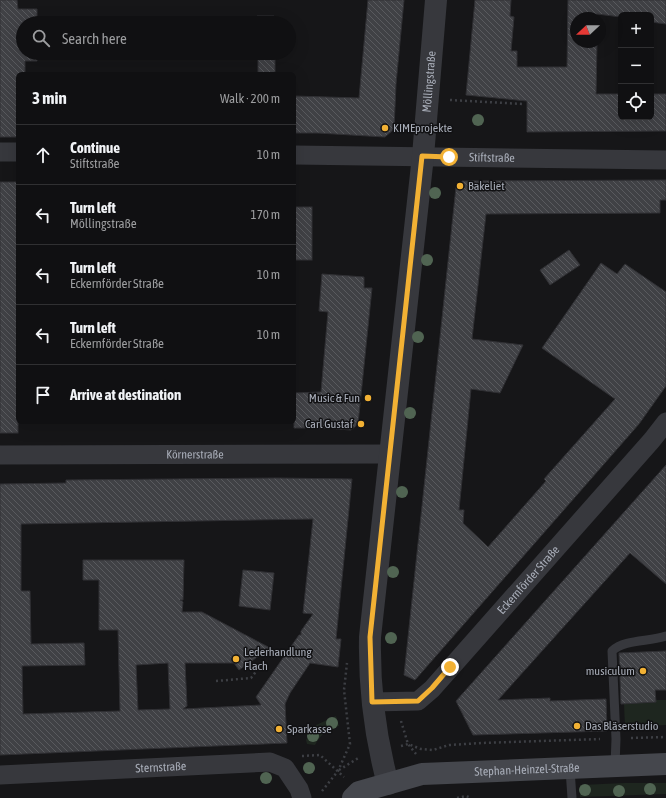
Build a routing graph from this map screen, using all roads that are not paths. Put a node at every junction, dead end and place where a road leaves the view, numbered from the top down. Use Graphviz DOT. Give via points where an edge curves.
graph roads {
  1 [pos="436,0"];
  2 [pos="0,152"];
  3 [pos="16,152"];
  4 [pos="296,155"];
  5 [pos="422,156"];
  6 [pos="666,160"];
  7 [pos="666,422"];
  8 [pos="391,454"];
  9 [pos="0,455"];
  10 [pos="666,636"];
  11 [pos="372,702"];
  12 [pos="666,764"];
  13 [pos="615,767"];
  14 [pos="570,769"];
  15 [pos="0,775"];
  16 [pos="386,791"];
  17 [pos="302,798"];
  18 [pos="353,798"];
  19 [pos="572,798"];
  1 -- 5 [label="street, Möllingstraße"];
  2 -- 3 [label="street"];
  4 -- 5 [label="street, Stiftstraße"];
  5 -- 6 [label="street, Stiftstraße"];
  5 -- 8 [label="street, Möllingstraße"];
  7 -- 11 [label="street, Eckernförder Straße" via="432,688 418,701"];
  8 -- 9 [label="street, Körnerstraße"];
  8 -- 11 [label="street, Möllingstraße" via="370,637"];
  10 -- 13 [label="lane" via="618,645 612,651"];
  11 -- 16 [label="street, Möllingstraße"];
  12 -- 13 [label="main road, Stephan-Heinzel-Straße"];
  13 -- 14 [label="main road, Stephan-Heinzel-Straße"];
  14 -- 16 [label="main road, Stephan-Heinzel-Straße" via="422,774"];
  14 -- 19 [label="lane"];
  15 -- 17 [label="street, Sternstraße" via="270,762 285,768"];
  16 -- 18 [label="main road" via="359,792"];
}
